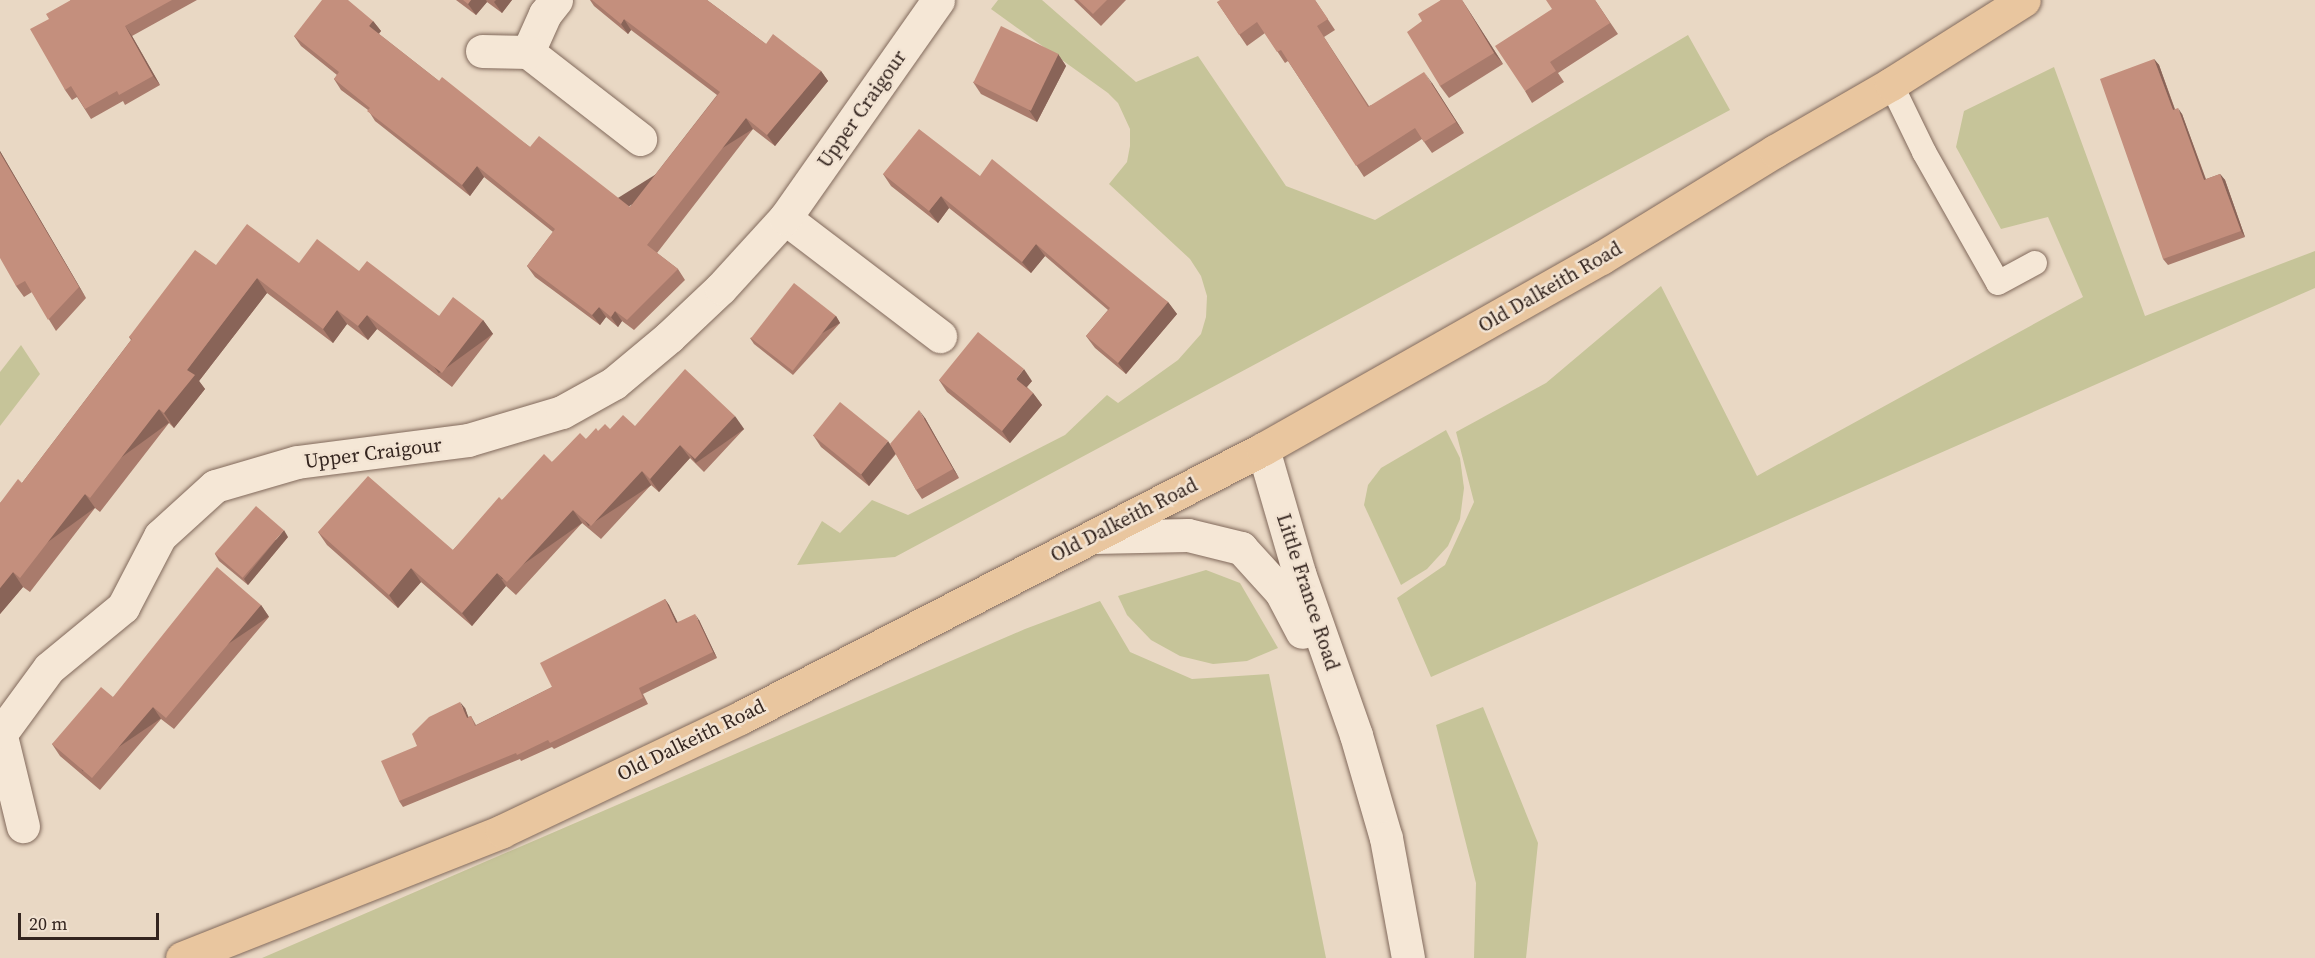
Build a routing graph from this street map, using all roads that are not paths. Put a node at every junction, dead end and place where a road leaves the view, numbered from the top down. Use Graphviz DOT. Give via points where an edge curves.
graph roads {
  1 [pos="556,0"];
  2 [pos="938,0"];
  3 [pos="2024,0"];
  4 [pos="482,51"];
  5 [pos="528,51"];
  6 [pos="1891,84"];
  7 [pos="640,139"];
  8 [pos="785,218"];
  9 [pos="2035,263"];
  10 [pos="940,336"];
  11 [pos="1263,449"];
  12 [pos="1093,537"];
  13 [pos="1,732"];
  14 [pos="1356,735"];
  15 [pos="23,826"];
  16 [pos="182,958"];
  17 [pos="1408,958"];
  1 -- 5 [label="street"];
  2 -- 8 [label="street, Upper Craigour"];
  3 -- 6 [label="main road, Old Dalkeith Road"];
  4 -- 5 [label="street"];
  5 -- 7 [label="street"];
  6 -- 9 [label="lane" via="1924,153 1998,283"];
  6 -- 11 [label="main road, Old Dalkeith Road" via="1591,264"];
  8 -- 10 [label="street"];
  8 -- 13 [label="street, Upper Craigour" via="721,288 669,337 614,383 562,412 468,440 297,462 215,486 160,536 123,606 49,668"];
  11 -- 12 [label="main road, Old Dalkeith Road"];
  11 -- 14 [label="street, Little France Road" via="1299,573"];
  12 -- 14 [label="street, Little France Road" via="1188,535 1241,548 1281,592"];
  12 -- 16 [label="main road, Old Dalkeith Road" via="740,718 502,831"];
  13 -- 15 [label="street, Upper Craigour"];
  14 -- 17 [label="street, Little France Road" via="1386,838"];
}
